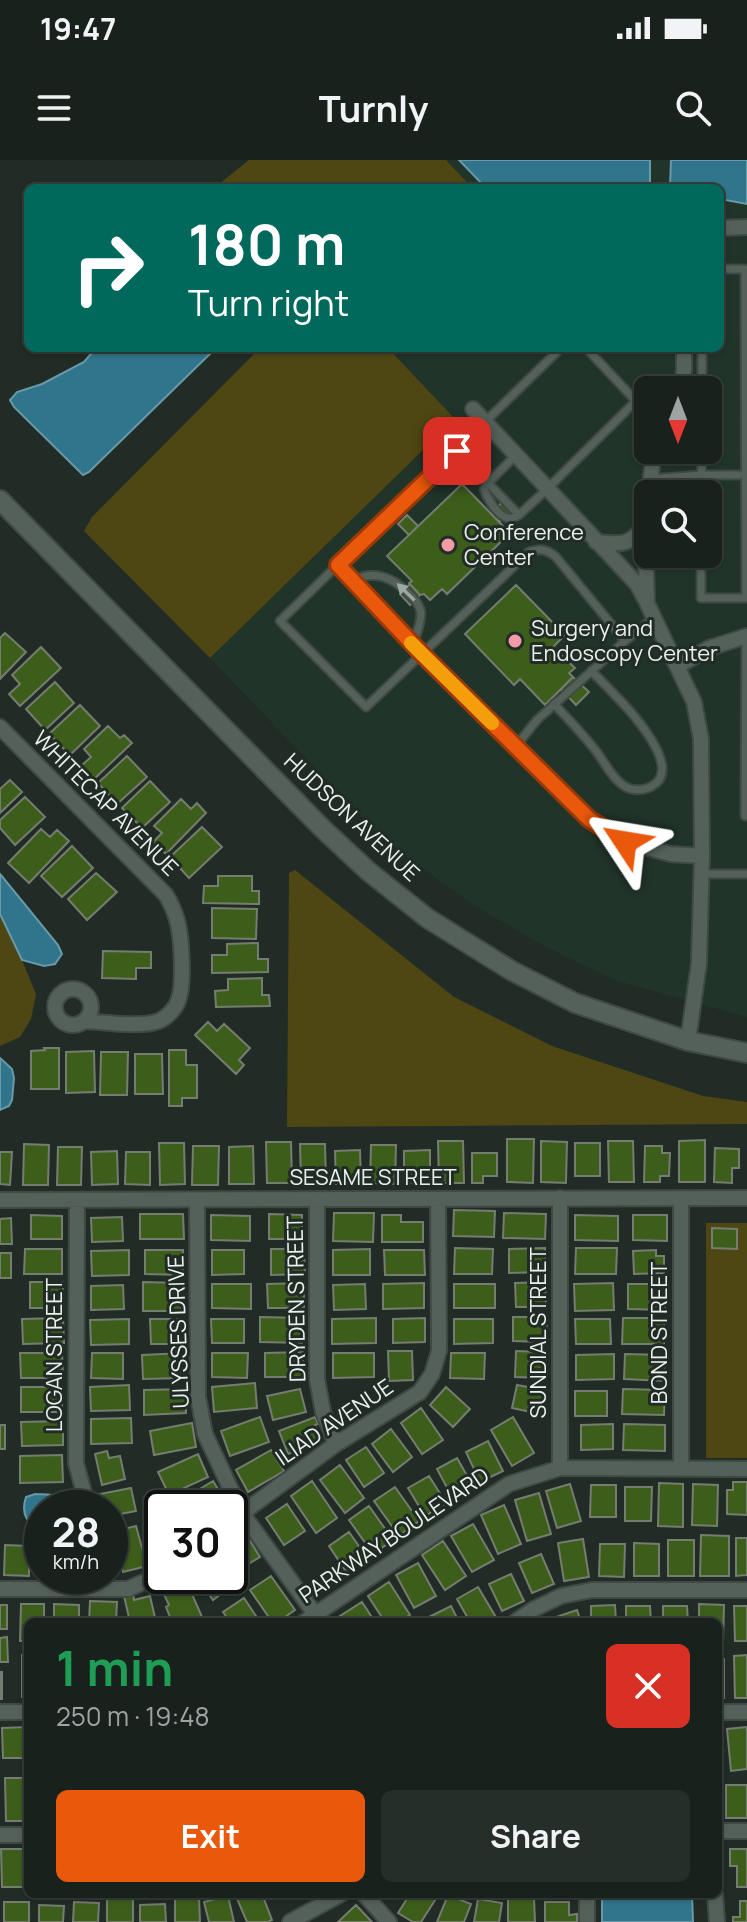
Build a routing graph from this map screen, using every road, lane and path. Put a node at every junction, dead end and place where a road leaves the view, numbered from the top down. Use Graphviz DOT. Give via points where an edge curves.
graph roads {
  1 [pos="747,227"];
  2 [pos="724,228"];
  3 [pos="724,269"];
  4 [pos="557,352"];
  5 [pos="590,352"];
  6 [pos="684,352"];
  7 [pos="702,352"];
  8 [pos="683,376"];
  9 [pos="702,376"];
  10 [pos="473,409"];
  11 [pos="486,423"];
  12 [pos="457,451"];
  13 [pos="516,455"];
  14 [pos="702,464"];
  15 [pos="702,475"];
  16 [pos="746,475"];
  17 [pos="685,480"];
  18 [pos="702,480"];
  19 [pos="488,483"];
  20 [pos="547,489"];
  21 [pos="0,500"];
  22 [pos="634,539"];
  23 [pos="596,542"];
  24 [pos="338,565"];
  25 [pos="646,568"];
  26 [pos="701,568"];
  27 [pos="353,582"];
  28 [pos="647,603"];
  29 [pos="655,617"];
  30 [pos="747,636"];
  31 [pos="625,641"];
  32 [pos="417,649"];
  33 [pos="678,666"];
  34 [pos="591,671"];
  35 [pos="746,703"];
  36 [pos="554,704"];
  37 [pos="0,727"];
  38 [pos="516,746"];
  39 [pos="747,816"];
  40 [pos="702,856"];
  41 [pos="701,874"];
  42 [pos="747,874"];
  43 [pos="84,1021"];
  44 [pos="688,1041"];
  45 [pos="747,1053"];
  46 [pos="560,1198"];
  47 [pos="681,1198"];
  48 [pos="747,1198"];
  49 [pos="317,1199"];
  50 [pos="438,1199"];
  51 [pos="0,1200"];
  52 [pos="77,1200"];
  53 [pos="197,1200"];
  54 [pos="336,1444"];
  55 [pos="560,1468"];
  56 [pos="681,1469"];
  57 [pos="747,1469"];
  58 [pos="83,1490"];
  59 [pos="226,1490"];
  60 [pos="248,1509"];
  61 [pos="248,1534"];
  62 [pos="24,1587"];
  63 [pos="0,1589"];
  64 [pos="747,1590"];
  65 [pos="312,1618"];
  66 [pos="314,1618"];
  67 [pos="521,1618"];
  68 [pos="0,1712"];
  69 [pos="24,1712"];
  70 [pos="722,1712"];
  71 [pos="747,1712"];
  72 [pos="722,1831"];
  73 [pos="747,1831"];
  74 [pos="0,1835"];
  75 [pos="24,1835"];
  76 [pos="334,1898"];
  77 [pos="368,1898"];
  78 [pos="587,1898"];
  79 [pos="715,1898"];
  80 [pos="290,1922"];
  81 [pos="389,1922"];
  82 [pos="587,1922"];
  83 [pos="717,1922"];
  1 -- 2 [label="street"];
  3 -- 16 [label="lane" via="745,269"];
  4 -- 11 [label="lane"];
  5 -- 20 [label="lane" via="636,401"];
  6 -- 8 [label="street"];
  7 -- 9 [label="lane"];
  10 -- 11 [label="street"];
  11 -- 12 [label="lane"];
  11 -- 13 [label="street"];
  12 -- 19 [label="lane"];
  12 -- 24 [label="lane"];
  13 -- 19 [label="lane"];
  13 -- 20 [label="street"];
  14 -- 15 [label="lane"];
  15 -- 16 [label="lane"];
  15 -- 17 [label="lane"];
  15 -- 18 [label="lane"];
  16 -- 26 [label="lane" via="746,598 701,598"];
  19 -- 20 [label="lane" via="519,515"];
  20 -- 23 [label="street"];
  21 -- 44 [label="street, HUDSON AVENUE" via="322,828 427,918 575,1003"];
  22 -- 23 [label="street"];
  23 -- 28 [label="street" via="637,584"];
  24 -- 27 [label="street"];
  24 -- 32 [label="lane" via="280,621 366,707"];
  25 -- 28 [label="street"];
  27 -- 32 [label="street"];
  32 -- 27 [label="lane, one-way" via="421,613 416,600 391,579 371,576"];
  28 -- 29 [label="street"];
  29 -- 31 [label="lane"];
  29 -- 33 [label="street"];
  30 -- 33 [label="street" via="709,648"];
  30 -- 35 [label="lane"];
  31 -- 32 [label="lane" via="556,557 539,549 529,552"];
  31 -- 34 [label="lane"];
  32 -- 38 [label="street"];
  33 -- 40 [label="street" via="694,702 701,739"];
  34 -- 36 [label="lane"];
  34 -- 36 [label="lane" via="652,738 662,766 654,786 630,789 621,783"];
  35 -- 39 [label="lane"];
  36 -- 38 [label="lane"];
  37 -- 43 [label="street, WHITECAP AVENUE" via="166,895 177,919 180,990 168,1015 143,1023"];
  38 -- 40 [label="street" via="589,819 625,842"];
  40 -- 41 [label="street"];
  41 -- 42 [label="lane"];
  41 -- 44 [label="street" via="699,963"];
  44 -- 45 [label="street, HUDSON AVENUE"];
  46 -- 47 [label="street, SESAME STREET"];
  46 -- 50 [label="street, SESAME STREET"];
  46 -- 55 [label="street, SUNDIAL STREET"];
  47 -- 48 [label="street, SESAME STREET"];
  47 -- 56 [label="street, BOND STREET"];
  49 -- 50 [label="street, SESAME STREET"];
  49 -- 53 [label="street, SESAME STREET"];
  49 -- 54 [label="street, DRYDEN STREET" via="317,1379"];
  50 -- 54 [label="street, ILIAD AVENUE" via="439,1351 432,1374 420,1392"];
  51 -- 52 [label="street, SESAME STREET"];
  52 -- 53 [label="street, SESAME STREET"];
  52 -- 58 [label="street, LOGAN STREET" via="76,1463"];
  53 -- 59 [label="street, ULYSSES DRIVE" via="198,1397"];
  54 -- 60 [label="street, ILIAD AVENUE"];
  55 -- 56 [label="street, PARKWAY BOULEVARD"];
  55 -- 66 [label="street, PARKWAY BOULEVARD" via="509,1484"];
  56 -- 57 [label="street, PARKWAY BOULEVARD"];
  61 -- 65 [label="street, ULYSSES DRIVE"];
  62 -- 63 [label="street"];
  64 -- 67 [label="street" via="592,1590 561,1596"];
  68 -- 69 [label="street"];
  70 -- 71 [label="street"];
  72 -- 73 [label="street"];
  74 -- 75 [label="street"];
  76 -- 80 [label="street"];
  77 -- 81 [label="street"];
  78 -- 82 [label="street"];
  79 -- 83 [label="street"];
}
